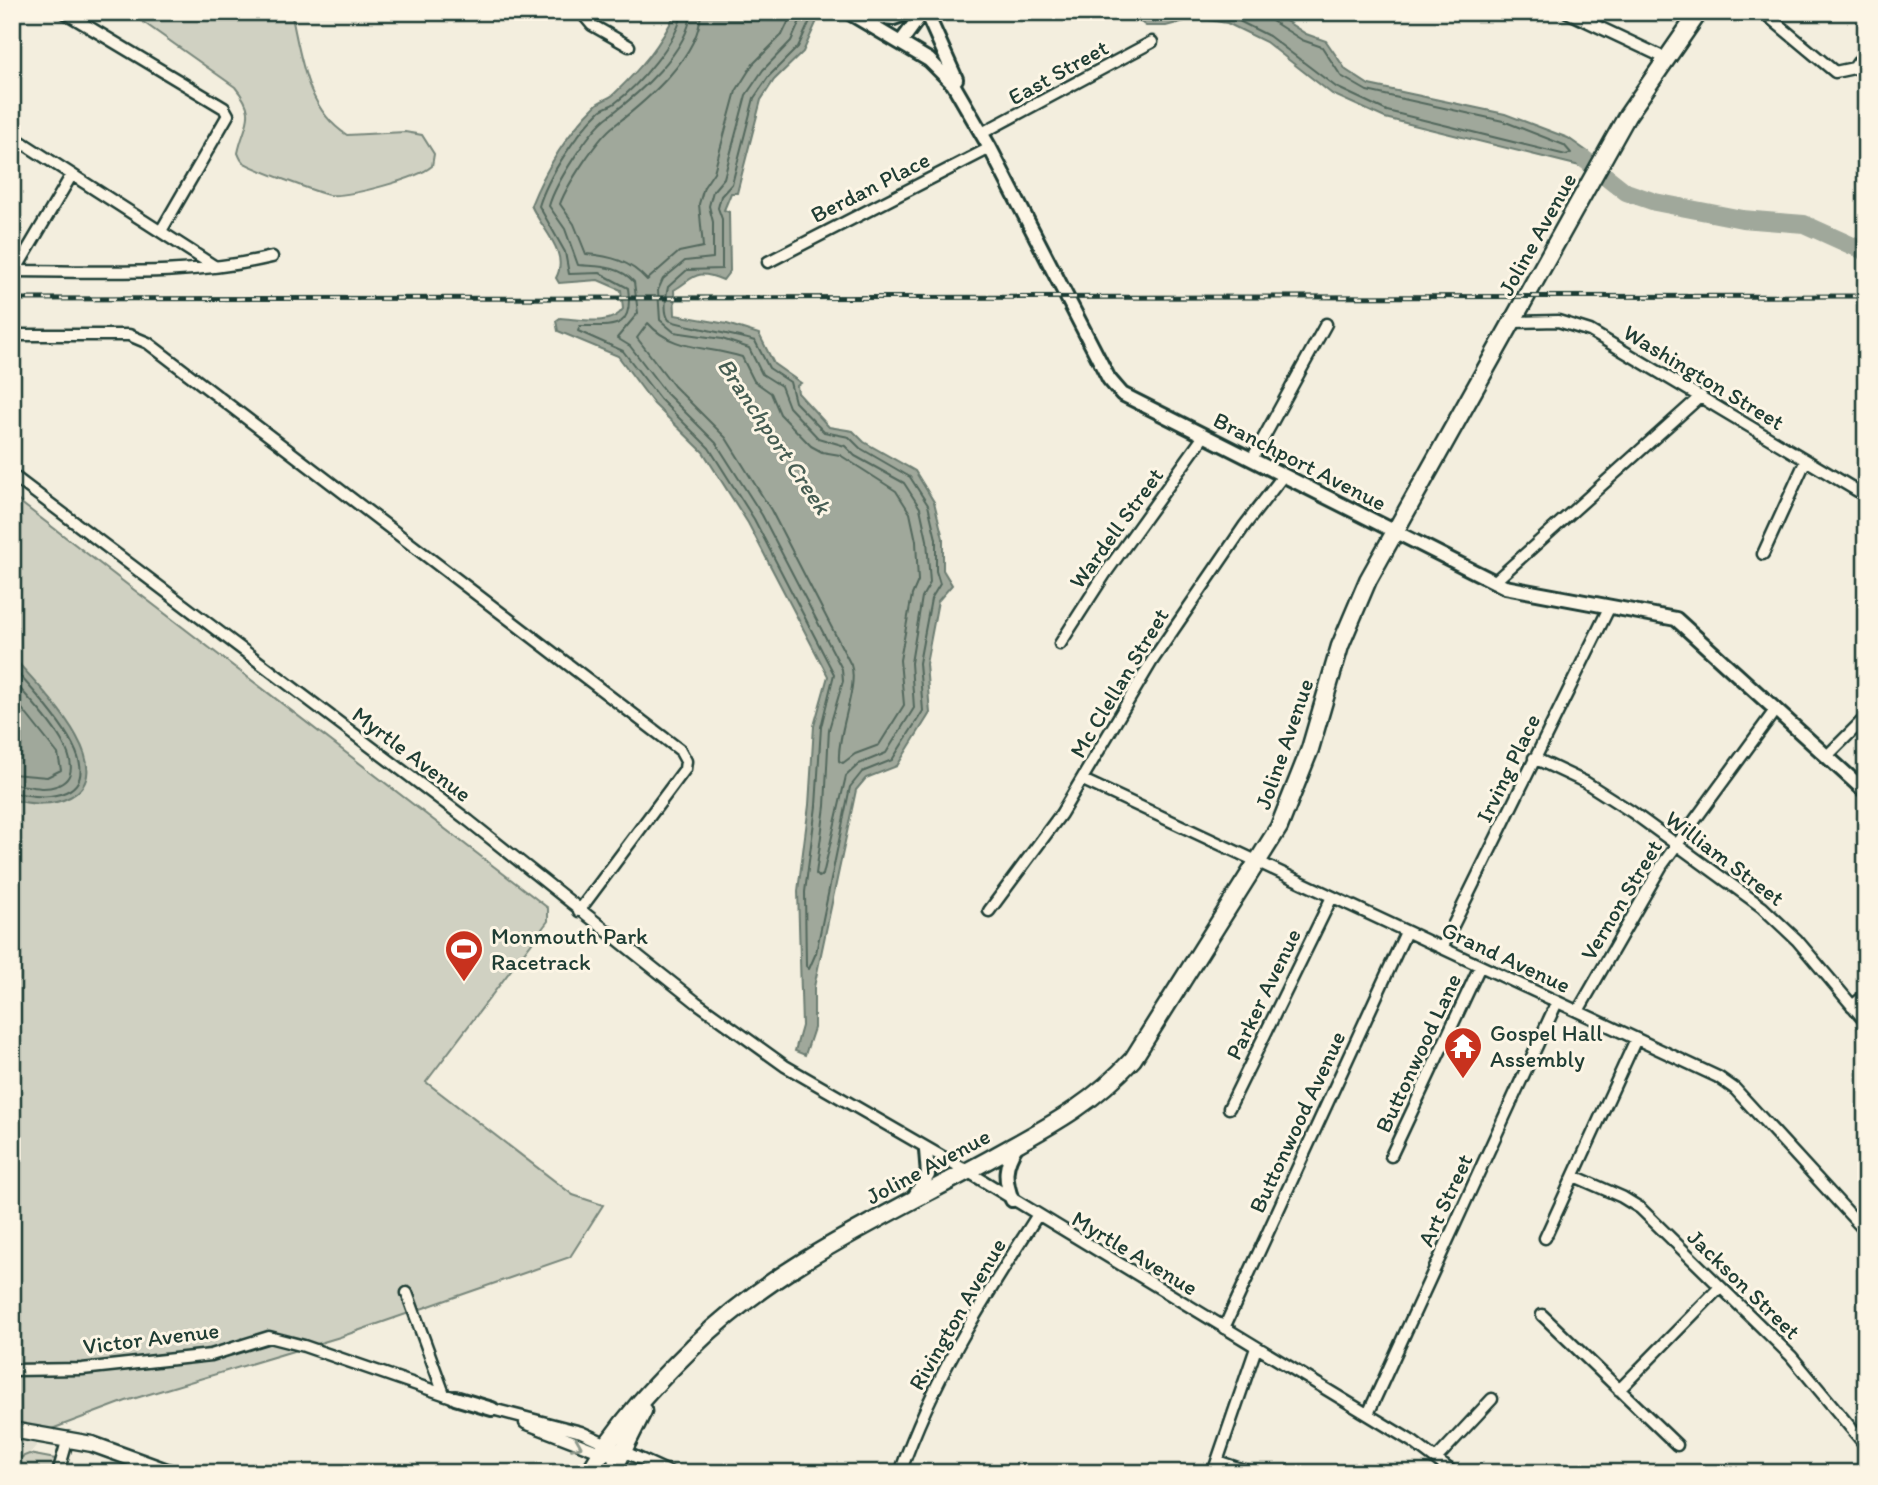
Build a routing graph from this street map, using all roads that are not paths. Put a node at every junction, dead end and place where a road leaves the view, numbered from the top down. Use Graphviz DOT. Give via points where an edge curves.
graph roads {
  1 [pos="64,12"];
  2 [pos="581,12"];
  3 [pos="849,12"];
  4 [pos="910,12"];
  5 [pos="924,12"];
  6 [pos="1567,12"];
  7 [pos="1699,12"];
  8 [pos="1763,12"];
  9 [pos="901,42"];
  10 [pos="1152,42"];
  11 [pos="629,46"];
  12 [pos="1866,51"];
  13 [pos="1667,59"];
  14 [pos="968,105"];
  15 [pos="982,134"];
  16 [pos="12,136"];
  17 [pos="990,148"];
  18 [pos="71,176"];
  19 [pos="162,231"];
  20 [pos="272,257"];
  21 [pos="768,262"];
  22 [pos="214,266"];
  23 [pos="14,271"];
  24 [pos="1514,322"];
  25 [pos="1326,324"];
  26 [pos="12,335"];
  27 [pos="1701,396"];
  28 [pos="1204,436"];
  29 [pos="1252,459"];
  30 [pos="1806,460"];
  31 [pos="12,475"];
  32 [pos="1283,475"];
  33 [pos="1866,496"];
  34 [pos="1394,533"];
  35 [pos="1763,554"];
  36 [pos="1494,582"];
  37 [pos="1609,606"];
  38 [pos="1060,644"];
  39 [pos="1776,709"];
  40 [pos="1866,718"];
  41 [pos="1827,756"];
  42 [pos="1534,758"];
  43 [pos="1083,780"];
  44 [pos="1866,792"];
  45 [pos="1676,845"];
  46 [pos="1258,862"];
  47 [pos="1332,897"];
  48 [pos="579,911"];
  49 [pos="989,911"];
  50 [pos="1406,932"];
  51 [pos="1442,948"];
  52 [pos="1480,966"];
  53 [pos="1866,995"];
  54 [pos="1558,1002"];
  55 [pos="1852,1006"];
  56 [pos="1578,1011"];
  57 [pos="1866,1022"];
  58 [pos="1636,1039"];
  59 [pos="1229,1108"];
  60 [pos="1018,1143"];
  61 [pos="926,1150"];
  62 [pos="1391,1156"];
  63 [pos="967,1171"];
  64 [pos="1574,1176"];
  65 [pos="912,1200"];
  66 [pos="1012,1200"];
  67 [pos="1037,1216"];
  68 [pos="1866,1232"];
  69 [pos="1545,1238"];
  70 [pos="1720,1287"];
  71 [pos="407,1293"];
  72 [pos="1542,1315"];
  73 [pos="1224,1328"];
  74 [pos="1256,1348"];
  75 [pos="12,1370"];
  76 [pos="1619,1390"];
  77 [pos="450,1396"];
  78 [pos="1492,1399"];
  79 [pos="492,1409"];
  80 [pos="1367,1414"];
  81 [pos="12,1430"];
  82 [pos="68,1438"];
  83 [pos="1677,1445"];
  84 [pos="1866,1446"];
  85 [pos="612,1456"];
  86 [pos="1436,1459"];
  87 [pos="1217,1461"];
  88 [pos="58,1473"];
  89 [pos="172,1473"];
  90 [pos="590,1473"];
  91 [pos="671,1473"];
  92 [pos="900,1473"];
  93 [pos="1213,1473"];
  94 [pos="1253,1473"];
  95 [pos="1454,1473"];
  1 -- 19 [label="street" via="224,108 228,115"];
  2 -- 11 [label="street" via="592,25"];
  3 -- 4 [label="street" via="882,18"];
  3 -- 9 [label="street, Branchport Avenue"];
  5 -- 9 [label="street"];
  5 -- 14 [label="street"];
  6 -- 13 [label="street"];
  7 -- 13 [label="main road, Joline Avenue"];
  8 -- 12 [label="street" via="1835,72 1854,68"];
  9 -- 14 [label="street, Branchport Avenue" via="943,73"];
  10 -- 15 [label="street, East Street"];
  13 -- 24 [label="main road, Joline Avenue" via="1627,116"];
  14 -- 15 [label="street, Branchport Avenue"];
  15 -- 17 [label="street, Branchport Avenue"];
  16 -- 18 [label="street"];
  17 -- 21 [label="street, Berdan Place"];
  17 -- 28 [label="street, Branchport Avenue" via="1116,388"];
  18 -- 19 [label="street"];
  18 -- 23 [label="street"];
  19 -- 22 [label="street"];
  20 -- 22 [label="street"];
  22 -- 23 [label="street" via="172,271"];
  24 -- 27 [label="street, Washington Street" via="1574,324"];
  24 -- 34 [label="main road, Joline Avenue"];
  25 -- 29 [label="street"];
  26 -- 48 [label="street" via="129,335 148,343 680,750 685,769"];
  27 -- 30 [label="street, Washington Street"];
  27 -- 36 [label="street"];
  28 -- 29 [label="street, Branchport Avenue"];
  28 -- 38 [label="street, Wardell Street"];
  29 -- 32 [label="street, Branchport Avenue"];
  30 -- 33 [label="street, Washington Street"];
  30 -- 35 [label="street"];
  31 -- 48 [label="street, Myrtle Avenue" via="469,821"];
  32 -- 34 [label="street, Branchport Avenue"];
  32 -- 43 [label="street, Mc Clellan Street" via="1152,661"];
  34 -- 36 [label="street, Branchport Avenue"];
  34 -- 46 [label="main road, Joline Avenue" via="1351,615 1299,782"];
  36 -- 37 [label="street, Branchport Avenue" via="1543,596"];
  37 -- 39 [label="street, Branchport Avenue" via="1684,624"];
  37 -- 42 [label="street, Irving Place"];
  39 -- 41 [label="street, Branchport Avenue"];
  39 -- 45 [label="street, Vernon Street"];
  40 -- 41 [label="street"];
  41 -- 44 [label="street, Branchport Avenue"];
  42 -- 45 [label="street, William Street" via="1585,782"];
  42 -- 51 [label="street, Irving Place"];
  43 -- 46 [label="street, Grand Avenue"];
  43 -- 49 [label="street, Mc Clellan Street"];
  45 -- 55 [label="street, William Street" via="1785,927"];
  45 -- 56 [label="street, Vernon Street"];
  46 -- 47 [label="street, Grand Avenue"];
  46 -- 60 [label="main road, Joline Avenue" via="1133,1059 1090,1101"];
  47 -- 50 [label="street, Grand Avenue"];
  47 -- 59 [label="street, Parker Avenue"];
  48 -- 61 [label="street, Myrtle Avenue" via="792,1070"];
  50 -- 51 [label="street, Grand Avenue"];
  50 -- 73 [label="street, Buttonwood Avenue"];
  51 -- 52 [label="street, Grand Avenue"];
  52 -- 54 [label="street, Grand Avenue"];
  52 -- 62 [label="street, Buttonwood Lane"];
  53 -- 55 [label="street"];
  54 -- 56 [label="street, Grand Avenue"];
  54 -- 80 [label="street, Art Street"];
  55 -- 57 [label="street, William Street"];
  56 -- 58 [label="street, Grand Avenue"];
  58 -- 64 [label="street"];
  58 -- 68 [label="street, Grand Avenue" via="1730,1084"];
  60 -- 63 [label="main road, Joline Avenue"];
  60 -- 66 [label="street" via="1006,1166"];
  61 -- 63 [label="street, Myrtle Avenue"];
  61 -- 65 [label="street" via="928,1175"];
  63 -- 65 [label="main road, Joline Avenue"];
  63 -- 66 [label="street, Myrtle Avenue"];
  64 -- 69 [label="street"];
  64 -- 70 [label="street, Jackson Street" via="1634,1204"];
  65 -- 85 [label="main road, Joline Avenue" via="768,1283 694,1346"];
  66 -- 67 [label="street, Myrtle Avenue"];
  67 -- 73 [label="street, Myrtle Avenue"];
  67 -- 92 [label="street, Rivington Avenue" via="953,1349"];
  70 -- 76 [label="street"];
  70 -- 84 [label="street, Jackson Street" via="1791,1356"];
  71 -- 77 [label="street"];
  72 -- 76 [label="street"];
  73 -- 74 [label="street, Myrtle Avenue"];
  74 -- 80 [label="street, Myrtle Avenue"];
  74 -- 87 [label="street"];
  75 -- 77 [label="street, Victor Avenue" via="82,1369 211,1355 269,1337"];
  76 -- 83 [label="street"];
  77 -- 79 [label="street, Victor Avenue"];
  78 -- 86 [label="street"];
  79 -- 85 [label="street, Victor Avenue" via="581,1432"];
  80 -- 86 [label="street, Myrtle Avenue"];
  81 -- 82 [label="main road"];
  82 -- 88 [label="street"];
  82 -- 89 [label="main road"];
  85 -- 90 [label="main road, Joline Avenue"];
  85 -- 91 [label="street, Victor Avenue"];
  86 -- 95 [label="street, Myrtle Avenue"];
  87 -- 93 [label="street"];
  87 -- 94 [label="street"];
}
